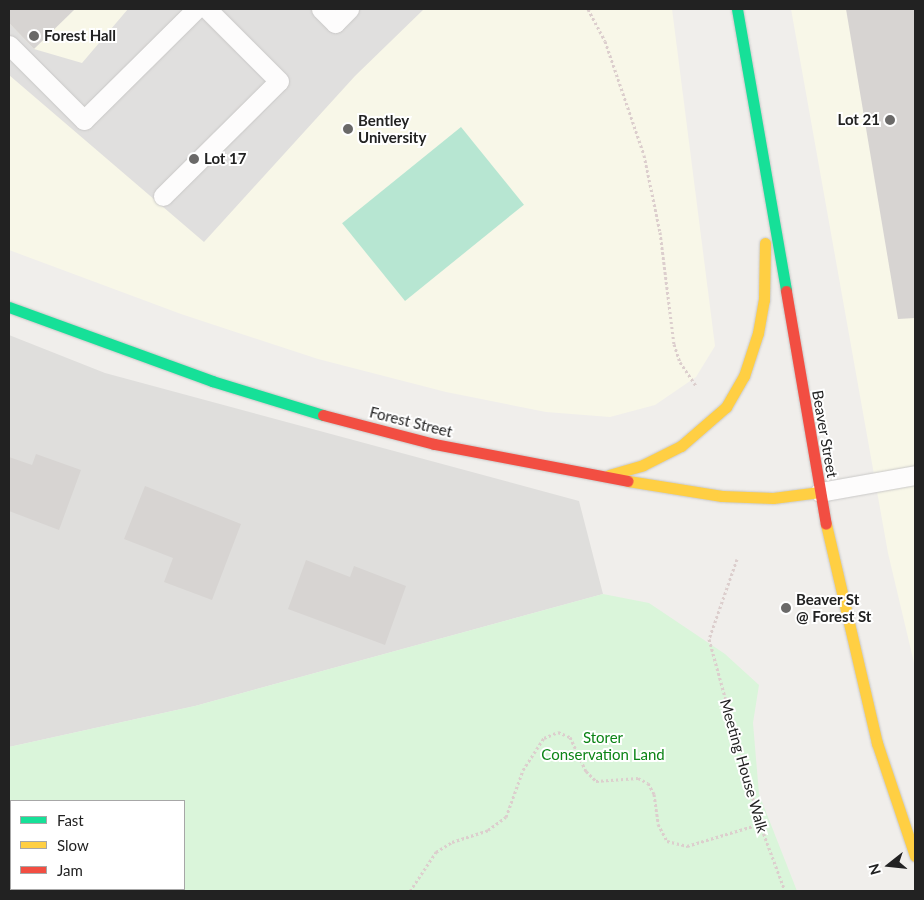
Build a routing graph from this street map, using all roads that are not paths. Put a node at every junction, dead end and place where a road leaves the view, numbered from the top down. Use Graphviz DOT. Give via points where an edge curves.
graph roads {
  1 [pos="196,9"];
  2 [pos="207,9"];
  3 [pos="321,9"];
  4 [pos="349,9"];
  5 [pos="737,9"];
  6 [pos="9,46"];
  7 [pos="761,142"];
  8 [pos="163,196"];
  9 [pos="9,307"];
  10 [pos="915,475"];
  11 [pos="601,477"];
  12 [pos="820,492"];
  13 [pos="915,856"];
  1 -- 6 [label="lane" via="84,120"];
  2 -- 8 [label="lane" via="279,81"];
  3 -- 4 [label="lane" via="335,23"];
  5 -- 7 [label="street, Beaver Street"];
  7 -- 11 [label="street" via="764,300 758,333 744,376 726,408 682,446 642,465"];
  7 -- 12 [label="street, Beaver Street"];
  9 -- 11 [label="street, Forest Street" via="212,382 303,410 434,444"];
  10 -- 12 [label="lane"];
  11 -- 12 [label="street, Forest Street" via="746,498 794,497"];
  12 -- 13 [label="street, Beaver Street" via="859,676 877,744"];
}
